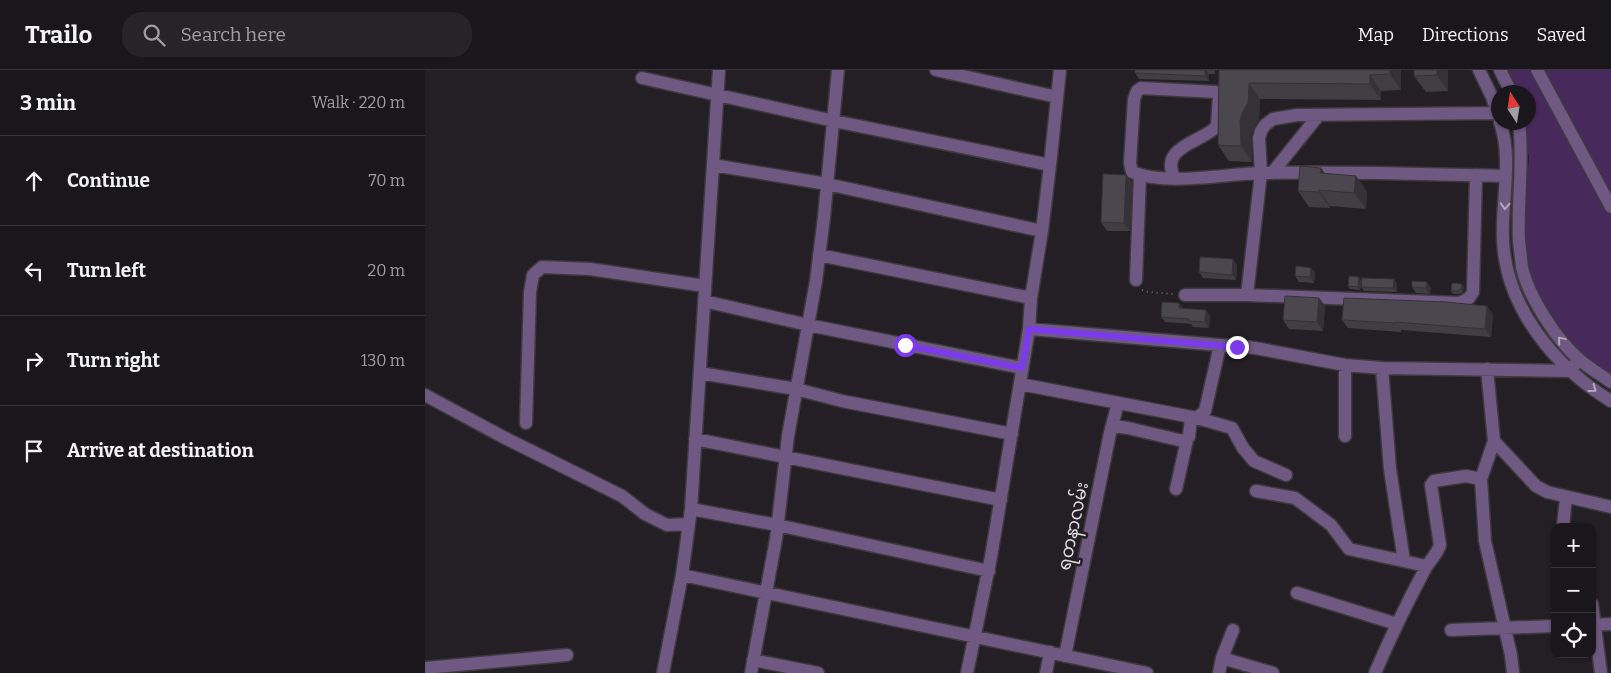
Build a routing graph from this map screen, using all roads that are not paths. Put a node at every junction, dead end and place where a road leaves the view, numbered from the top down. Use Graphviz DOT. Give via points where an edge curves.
graph roads {
  1 [pos="719,70"];
  2 [pos="838,70"];
  3 [pos="937,70"];
  4 [pos="1060,70"];
  5 [pos="1479,70"];
  6 [pos="1500,70"];
  7 [pos="1537,70"];
  8 [pos="642,78"];
  9 [pos="1508,85"];
  10 [pos="718,95"];
  11 [pos="1491,95"];
  12 [pos="1057,96"];
  13 [pos="1318,116"];
  14 [pos="1491,116"];
  15 [pos="834,120"];
  16 [pos="1501,130"];
  17 [pos="1520,130"];
  18 [pos="713,165"];
  19 [pos="1050,166"];
  20 [pos="1266,173"];
  21 [pos="1140,175"];
  22 [pos="1476,175"];
  23 [pos="1505,176"];
  24 [pos="1175,178"];
  25 [pos="827,184"];
  26 [pos="1611,207"];
  27 [pos="1043,231"];
  28 [pos="819,255"];
  29 [pos="1136,280"];
  30 [pos="705,286"];
  31 [pos="1247,294"];
  32 [pos="1185,295"];
  33 [pos="1031,298"];
  34 [pos="705,301"];
  35 [pos="808,325"];
  36 [pos="1029,329"];
  37 [pos="1219,345"];
  38 [pos="1579,360"];
  39 [pos="1345,364"];
  40 [pos="1022,368"];
  41 [pos="1382,368"];
  42 [pos="1487,369"];
  43 [pos="1569,370"];
  44 [pos="700,373"];
  45 [pos="1611,382"];
  46 [pos="1020,384"];
  47 [pos="796,389"];
  48 [pos="425,395"];
  49 [pos="1611,401"];
  50 [pos="1118,404"];
  51 [pos="1194,418"];
  52 [pos="527,423"];
  53 [pos="1113,426"];
  54 [pos="1011,434"];
  55 [pos="1345,436"];
  56 [pos="695,438"];
  57 [pos="1187,440"];
  58 [pos="1494,440"];
  59 [pos="785,457"];
  60 [pos="1286,475"];
  61 [pos="1481,479"];
  62 [pos="1176,489"];
  63 [pos="1256,491"];
  64 [pos="1566,497"];
  65 [pos="1001,500"];
  66 [pos="1611,507"];
  67 [pos="691,509"];
  68 [pos="1563,523"];
  69 [pos="689,524"];
  70 [pos="777,525"];
  71 [pos="1404,561"];
  72 [pos="1426,566"];
  73 [pos="989,571"];
  74 [pos="682,575"];
  75 [pos="766,593"];
  76 [pos="1297,593"];
  77 [pos="1397,624"];
  78 [pos="1611,624"];
  79 [pos="1596,625"];
  80 [pos="1551,626"];
  81 [pos="1505,627"];
  82 [pos="1233,630"];
  83 [pos="1451,630"];
  84 [pos="974,636"];
  85 [pos="1596,639"];
  86 [pos="1050,652"];
  87 [pos="567,655"];
  88 [pos="1065,656"];
  89 [pos="1222,658"];
  90 [pos="753,660"];
  91 [pos="425,668"];
  92 [pos="452,669"];
  93 [pos="663,673"];
  94 [pos="751,673"];
  95 [pos="818,673"];
  96 [pos="967,673"];
  97 [pos="1046,673"];
  98 [pos="1147,673"];
  99 [pos="1219,673"];
  100 [pos="1273,673"];
  101 [pos="1375,673"];
  102 [pos="1513,673"];
  103 [pos="1601,673"];
  1 -- 10 [label="street"];
  2 -- 15 [label="street"];
  3 -- 12 [label="street"];
  4 -- 12 [label="street"];
  5 -- 11 [label="street"];
  6 -- 9 [label="street"];
  7 -- 26 [label="street"];
  8 -- 10 [label="street"];
  10 -- 15 [label="street"];
  10 -- 18 [label="street"];
  12 -- 19 [label="street"];
  13 -- 14 [label="street"];
  13 -- 20 [label="street"];
  13 -- 20 [label="street" via="1273,119 1265,125 1259,138"];
  15 -- 19 [label="street"];
  15 -- 25 [label="street"];
  16 -- 23 [label="street"];
  38 -- 17 [label="street, one-way" via="1558,338 1522,268 1519,240"];
  18 -- 25 [label="street"];
  18 -- 30 [label="street"];
  19 -- 27 [label="street"];
  20 -- 22 [label="street"];
  20 -- 24 [label="street"];
  20 -- 31 [label="street"];
  21 -- 24 [label="street"];
  21 -- 24 [label="street" via="1132,172 1130,164 1137,91 1141,88 1216,92 1219,95 1217,126 1177,152 1170,162"];
  21 -- 29 [label="street"];
  22 -- 23 [label="street"];
  22 -- 31 [label="street" via="1473,292 1460,303"];
  23 -- 43 [label="street, one-way" via="1503,239 1507,271 1521,309 1544,343"];
  25 -- 27 [label="street"];
  25 -- 28 [label="street"];
  27 -- 33 [label="street"];
  28 -- 33 [label="street"];
  28 -- 35 [label="street"];
  30 -- 34 [label="street"];
  30 -- 52 [label="street" via="590,269 542,267 533,275 530,292"];
  31 -- 32 [label="street"];
  33 -- 36 [label="street"];
  34 -- 35 [label="street"];
  34 -- 44 [label="street"];
  35 -- 40 [label="street"];
  35 -- 47 [label="street"];
  36 -- 37 [label="street"];
  36 -- 40 [label="street"];
  37 -- 39 [label="street"];
  37 -- 51 [label="street" via="1205,411"];
  38 -- 43 [label="street"];
  38 -- 45 [label="street"];
  39 -- 41 [label="street"];
  39 -- 55 [label="street"];
  40 -- 46 [label="street"];
  41 -- 42 [label="street"];
  41 -- 71 [label="street" via="1390,469"];
  42 -- 43 [label="street"];
  42 -- 58 [label="street"];
  43 -- 49 [label="street, one-way"];
  44 -- 47 [label="street"];
  44 -- 56 [label="street"];
  46 -- 50 [label="street"];
  46 -- 54 [label="street"];
  47 -- 54 [label="street" via="841,401"];
  47 -- 59 [label="street"];
  48 -- 69 [label="street" via="623,496 645,514 667,525"];
  50 -- 51 [label="street"];
  50 -- 53 [label="street, ရတနာလမ်း"];
  51 -- 57 [label="street"];
  51 -- 60 [label="street" via="1232,428 1254,461"];
  53 -- 57 [label="street"];
  53 -- 88 [label="street, ရတနာလမ်း"];
  54 -- 65 [label="street"];
  56 -- 59 [label="street"];
  56 -- 67 [label="street"];
  57 -- 62 [label="street"];
  58 -- 61 [label="street"];
  58 -- 64 [label="street" via="1536,486"];
  59 -- 65 [label="street"];
  59 -- 70 [label="street"];
  61 -- 72 [label="street" via="1466,476 1449,478 1431,485 1440,545"];
  61 -- 81 [label="street" via="1485,541"];
  63 -- 71 [label="street" via="1295,498 1331,525 1349,549"];
  64 -- 66 [label="street"];
  64 -- 68 [label="street"];
  65 -- 73 [label="street"];
  67 -- 69 [label="street"];
  67 -- 70 [label="street"];
  69 -- 74 [label="street"];
  70 -- 73 [label="street"];
  70 -- 75 [label="street"];
  71 -- 72 [label="street"];
  72 -- 77 [label="street"];
  73 -- 84 [label="street"];
  74 -- 75 [label="street"];
  74 -- 93 [label="street"];
  75 -- 84 [label="street"];
  75 -- 90 [label="street"];
  76 -- 77 [label="street"];
  77 -- 101 [label="street"];
  78 -- 79 [label="street"];
  80 -- 81 [label="street"];
  81 -- 83 [label="street"];
  81 -- 102 [label="street"];
  82 -- 89 [label="street"];
  84 -- 86 [label="street"];
  84 -- 96 [label="street"];
  85 -- 103 [label="street"];
  86 -- 88 [label="street"];
  86 -- 97 [label="street"];
  87 -- 92 [label="street"];
  88 -- 98 [label="street"];
  89 -- 99 [label="street"];
  89 -- 100 [label="street"];
  90 -- 94 [label="street"];
  90 -- 95 [label="street"];
  91 -- 92 [label="street"];
}
